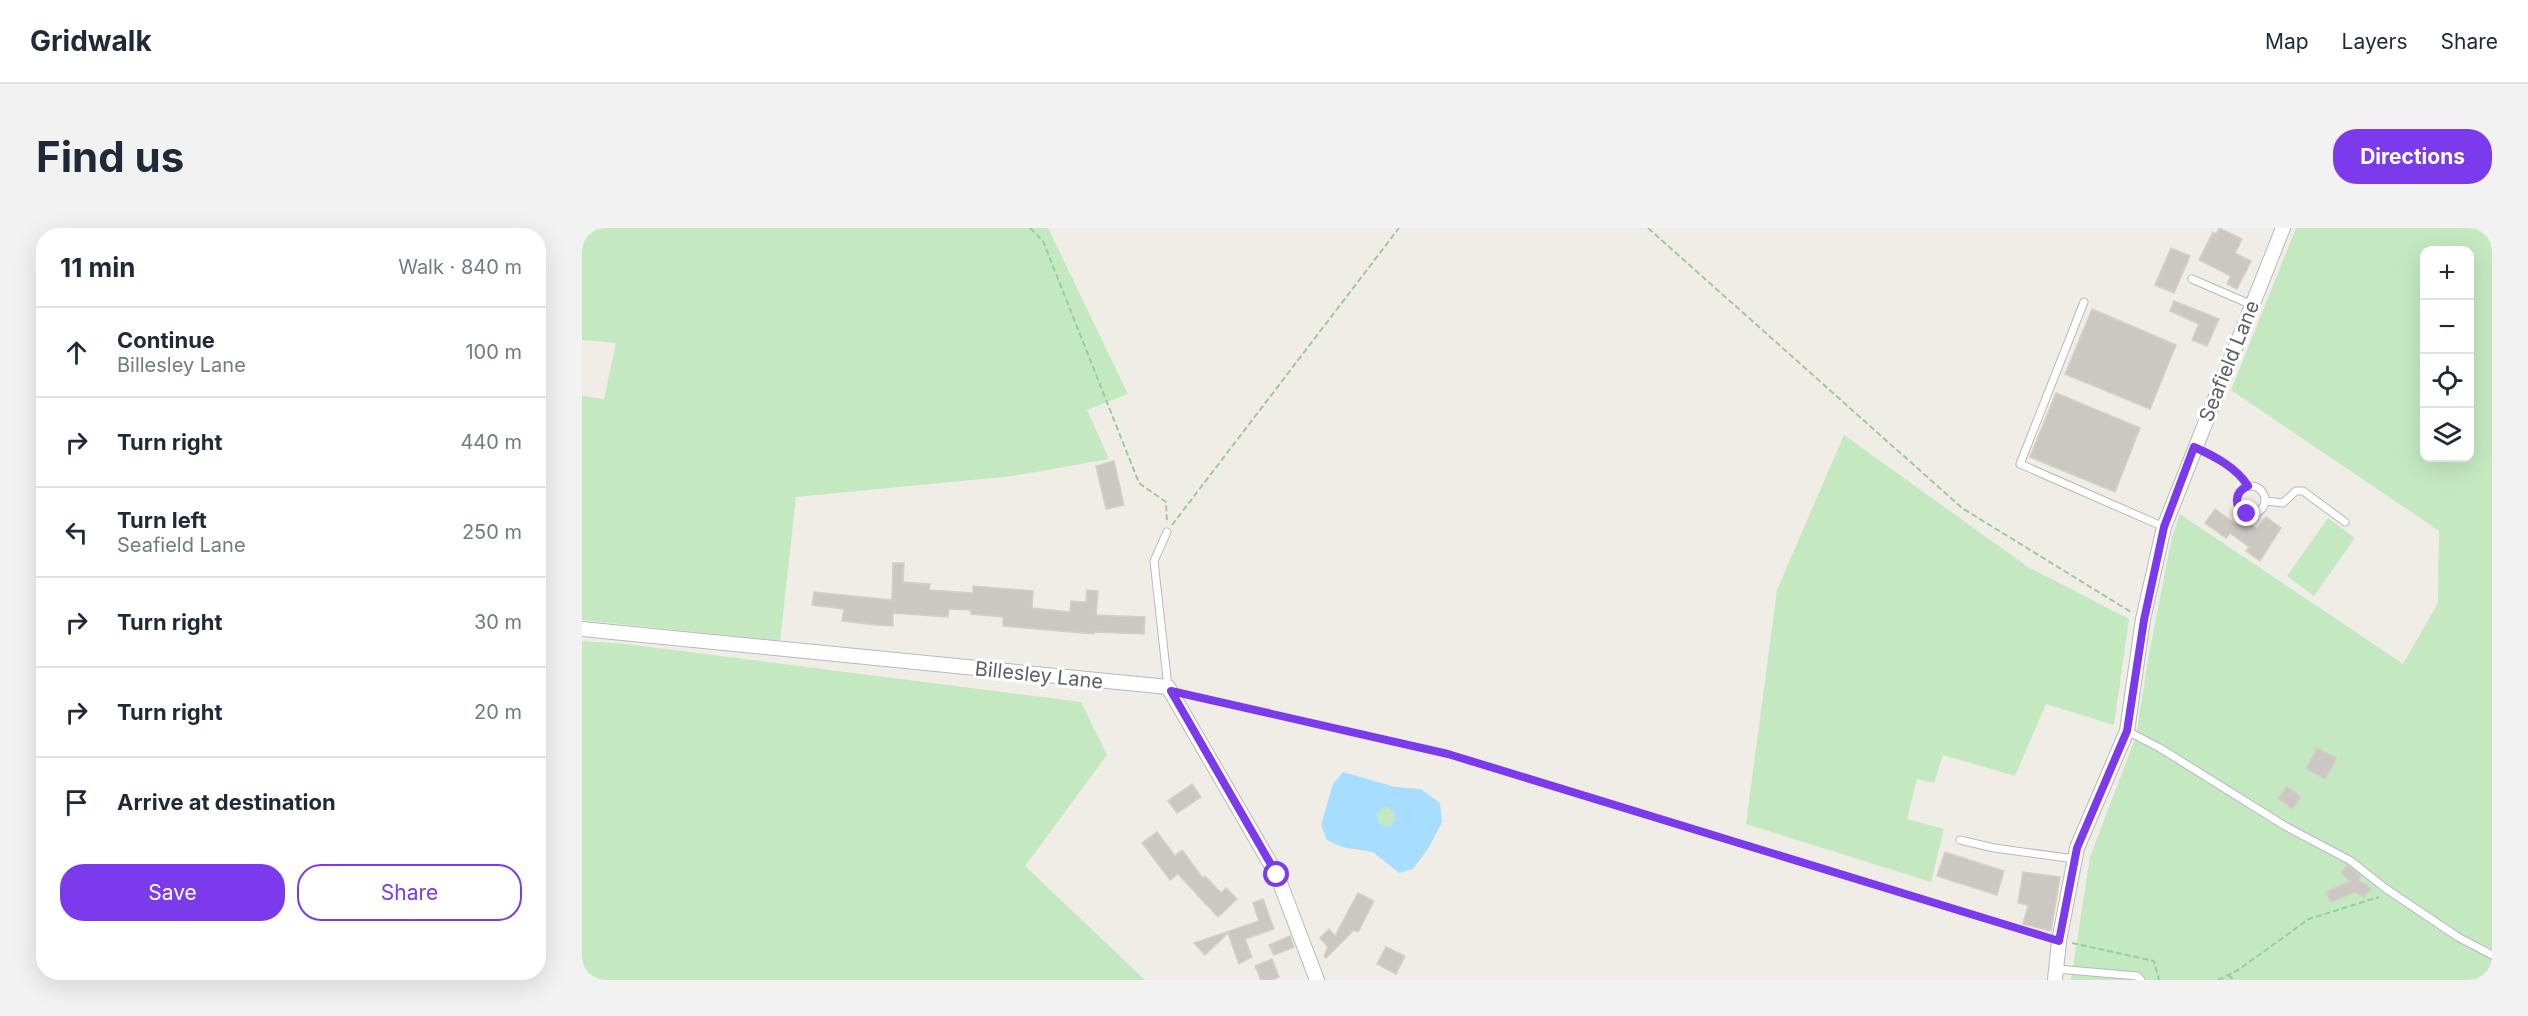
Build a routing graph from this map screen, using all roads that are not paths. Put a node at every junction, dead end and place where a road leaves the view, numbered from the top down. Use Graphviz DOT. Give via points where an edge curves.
graph roads {
  1 [pos="2283,228"];
  2 [pos="2192,279"];
  3 [pos="2084,302"];
  4 [pos="2252,305"];
  5 [pos="2194,447"];
  6 [pos="2248,486"];
  7 [pos="2265,501"];
  8 [pos="2345,522"];
  9 [pos="2164,527"];
  10 [pos="1167,532"];
  11 [pos="582,629"];
  12 [pos="1170,689"];
  13 [pos="2127,731"];
  14 [pos="1960,840"];
  15 [pos="2075,859"];
  16 [pos="2492,955"];
  17 [pos="2056,975"];
  18 [pos="1317,980"];
  19 [pos="2141,980"];
  1 -- 4 [label="street, Seafield Lane"];
  2 -- 4 [label="lane"];
  3 -- 9 [label="lane" via="2020,464"];
  4 -- 5 [label="street, Seafield Lane"];
  5 -- 6 [label="lane" via="2213,455"];
  5 -- 9 [label="street, Seafield Lane"];
  6 -- 7 [label="lane" via="2261,490"];
  6 -- 7 [label="lane" via="2236,500 2243,512 2257,514"];
  7 -- 8 [label="lane" via="2283,503 2296,491 2303,491"];
  9 -- 13 [label="street, Seafield Lane" via="2144,620"];
  10 -- 12 [label="lane" via="1154,561"];
  11 -- 12 [label="street, Billesley Lane"];
  12 -- 18 [label="street" via="1277,875"];
  13 -- 15 [label="street, Seafield Lane"];
  13 -- 16 [label="lane" via="2351,861 2458,937"];
  14 -- 15 [label="lane"];
  15 -- 17 [label="street, Seafield Lane"];
  17 -- 19 [label="lane" via="2137,976"];
}
